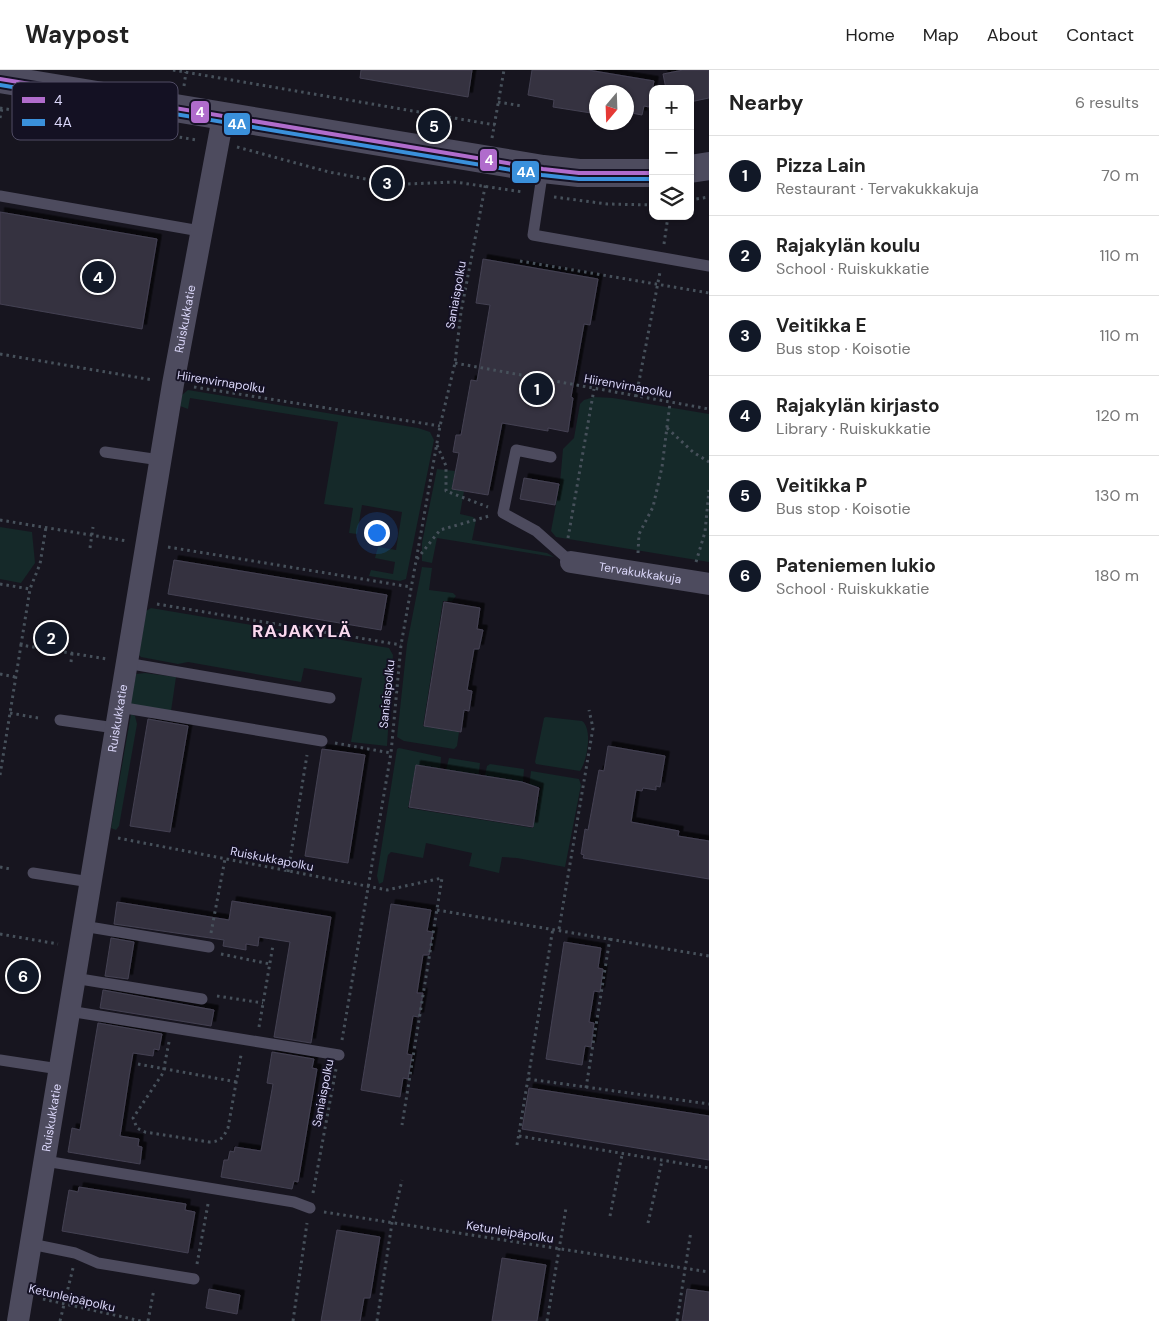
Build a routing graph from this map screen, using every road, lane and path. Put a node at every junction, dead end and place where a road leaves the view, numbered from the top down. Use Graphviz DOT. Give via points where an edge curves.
graph roads {
  1 [pos="173,70"];
  2 [pos="504,70"];
  3 [pos="0,79"];
  4 [pos="18,82"];
  5 [pos="498,102"];
  6 [pos="522,106"];
  7 [pos="1,108"];
  8 [pos="178,109"];
  9 [pos="223,117"];
  10 [pos="0,118"];
  11 [pos="494,125"];
  12 [pos="178,137"];
  13 [pos="217,143"];
  14 [pos="709,166"];
  15 [pos="694,168"];
  16 [pos="649,173"];
  17 [pos="487,174"];
  18 [pos="541,182"];
  19 [pos="0,196"];
  20 [pos="709,197"];
  21 [pos="694,199"];
  22 [pos="649,205"];
  23 [pos="667,220"];
  24 [pos="200,231"];
  25 [pos="662,258"];
  26 [pos="520,261"];
  27 [pos="709,266"];
  28 [pos="658,284"];
  29 [pos="709,293"];
  30 [pos="0,354"];
  31 [pos="455,363"];
  32 [pos="173,384"];
  33 [pos="594,389"];
  34 [pos="636,397"];
  35 [pos="670,402"];
  36 [pos="709,409"];
  37 [pos="440,426"];
  38 [pos="667,428"];
  39 [pos="437,444"];
  40 [pos="105,452"];
  41 [pos="551,457"];
  42 [pos="160,460"];
  43 [pos="709,462"];
  44 [pos="709,490"];
  45 [pos="503,513"];
  46 [pos="0,520"];
  47 [pos="93,527"];
  48 [pos="46,528"];
  49 [pos="92,535"];
  50 [pos="139,543"];
  51 [pos="90,548"];
  52 [pos="569,553"];
  53 [pos="629,554"];
  54 [pos="416,560"];
  55 [pos="705,575"];
  56 [pos="0,584"];
  57 [pos="411,587"];
  58 [pos="30,589"];
  59 [pos="136,601"];
  60 [pos="21,645"];
  61 [pos="401,645"];
  62 [pos="72,653"];
  63 [pos="70,662"];
  64 [pos="119,662"];
  65 [pos="0,674"];
  66 [pos="15,677"];
  67 [pos="330,698"];
  68 [pos="589,710"];
  69 [pos="10,712"];
  70 [pos="38,718"];
  71 [pos="117,718"];
  72 [pos="60,720"];
  73 [pos="310,739"];
  74 [pos="322,741"];
  75 [pos="391,753"];
  76 [pos="0,775"];
  77 [pos="98,834"];
  78 [pos="225,859"];
  79 [pos="0,867"];
  80 [pos="11,868"];
  81 [pos="33,872"];
  82 [pos="288,872"];
  83 [pos="90,882"];
  84 [pos="370,887"];
  85 [pos="437,910"];
  86 [pos="83,926"];
  87 [pos="552,928"];
  88 [pos="559,929"];
  89 [pos="0,934"];
  90 [pos="610,938"];
  91 [pos="64,945"];
  92 [pos="273,946"];
  93 [pos="209,947"];
  94 [pos="709,956"];
  95 [pos="270,964"];
  96 [pos="74,978"];
  97 [pos="202,999"];
  98 [pos="263,1003"];
  99 [pos="68,1011"];
  100 [pos="171,1028"];
  101 [pos="244,1040"];
  102 [pos="256,1042"];
  103 [pos="339,1056"];
  104 [pos="0,1060"];
  105 [pos="138,1064"];
  106 [pos="164,1068"];
  107 [pos="59,1069"];
  108 [pos="528,1079"];
  109 [pos="237,1082"];
  110 [pos="586,1088"];
  111 [pos="709,1104"];
  112 [pos="402,1125"];
  113 [pos="518,1136"];
  114 [pos="517,1145"];
  115 [pos="622,1155"];
  116 [pos="45,1161"];
  117 [pos="662,1161"];
  118 [pos="709,1168"];
  119 [pos="402,1180"];
  120 [pos="210,1188"];
  121 [pos="310,1208"];
  122 [pos="566,1208"];
  123 [pos="610,1216"];
  124 [pos="392,1223"];
  125 [pos="648,1223"];
  126 [pos="691,1231"];
  127 [pos="31,1244"];
  128 [pos="558,1248"];
  129 [pos="76,1253"];
  130 [pos="685,1268"];
  131 [pos="709,1272"];
  132 [pos="157,1273"];
  133 [pos="194,1279"];
  134 [pos="22,1295"];
  135 [pos="64,1302"];
  136 [pos="18,1321"];
  137 [pos="60,1321"];
  138 [pos="140,1321"];
  139 [pos="148,1321"];
  140 [pos="293,1321"];
  141 [pos="377,1321"];
  142 [pos="547,1321"];
  143 [pos="677,1321"];
  1 -- 11 [label="path"];
  2 -- 5 [label="path, Saniaispolku"];
  3 -- 4 [label="street"];
  5 -- 6 [label="path"];
  5 -- 11 [label="path, Saniaispolku"];
  7 -- 10 [label="path"];
  8 -- 9 [label="street"];
  9 -- 13 [label="street, Ruiskukkatie"];
  9 -- 17 [label="street"];
  11 -- 17 [label="path, Saniaispolku"];
  12 -- 13 [label="path"];
  13 -- 17 [label="path" via="329,172 388,183 455,182"];
  13 -- 24 [label="street, Ruiskukkatie"];
  14 -- 15 [label="street"];
  16 -- 18 [label="street" via="598,174"];
  17 -- 18 [label="street"];
  17 -- 18 [label="path"];
  17 -- 31 [label="path, Saniaispolku" via="461,312"];
  18 -- 22 [label="path" via="607,204"];
  18 -- 25 [label="lane" via="533,236"];
  19 -- 24 [label="lane"];
  20 -- 21 [label="path"];
  23 -- 25 [label="path"];
  24 -- 32 [label="street, Ruiskukkatie"];
  25 -- 27 [label="lane"];
  25 -- 28 [label="path"];
  26 -- 28 [label="path"];
  28 -- 29 [label="path"];
  28 -- 34 [label="path"];
  30 -- 32 [label="path, Hiirenvirnapolku"];
  31 -- 33 [label="path, Hiirenvirnapolku"];
  31 -- 37 [label="path, Saniaispolku"];
  32 -- 37 [label="path, Hiirenvirnapolku"];
  32 -- 42 [label="street, Ruiskukkatie"];
  33 -- 34 [label="path, Hiirenvirnapolku"];
  33 -- 52 [label="path"];
  34 -- 35 [label="path, Hiirenvirnapolku"];
  35 -- 36 [label="path, Hiirenvirnapolku"];
  35 -- 38 [label="path"];
  37 -- 39 [label="path, Saniaispolku"];
  38 -- 43 [label="path" via="692,452"];
  38 -- 53 [label="path" via="653,507 639,534 638,556"];
  39 -- 45 [label="path" via="446,466 446,492"];
  39 -- 54 [label="path, Saniaispolku"];
  40 -- 42 [label="lane"];
  41 -- 45 [label="lane" via="516,450"];
  42 -- 50 [label="street, Ruiskukkatie"];
  44 -- 55 [label="path" via="705,532 695,565"];
  45 -- 52 [label="lane"];
  45 -- 54 [label="path" via="440,530"];
  46 -- 48 [label="path"];
  47 -- 49 [label="path"];
  48 -- 49 [label="path"];
  48 -- 58 [label="path" via="40,564"];
  49 -- 50 [label="path"];
  49 -- 51 [label="path"];
  50 -- 57 [label="path"];
  50 -- 59 [label="street, Ruiskukkatie"];
  52 -- 55 [label="street, Tervakukkakuja"];
  54 -- 57 [label="path, Saniaispolku"];
  56 -- 58 [label="path"];
  57 -- 61 [label="path, Saniaispolku"];
  58 -- 60 [label="path"];
  59 -- 61 [label="path"];
  59 -- 64 [label="street, Ruiskukkatie"];
  60 -- 62 [label="path"];
  60 -- 66 [label="path"];
  61 -- 75 [label="path, Saniaispolku"];
  62 -- 63 [label="path"];
  62 -- 64 [label="path"];
  64 -- 67 [label="lane"];
  64 -- 71 [label="street, Ruiskukkatie"];
  65 -- 66 [label="path"];
  66 -- 69 [label="path"];
  68 -- 88 [label="path" via="593,728"];
  69 -- 70 [label="path"];
  69 -- 76 [label="path"];
  71 -- 72 [label="lane"];
  71 -- 73 [label="lane"];
  71 -- 77 [label="street, Ruiskukkatie"];
  73 -- 74 [label="lane"];
  73 -- 82 [label="path"];
  74 -- 75 [label="path"];
  75 -- 84 [label="path, Saniaispolku"];
  77 -- 78 [label="path, Ruiskukkapolku"];
  77 -- 83 [label="street, Ruiskukkatie"];
  78 -- 82 [label="path, Ruiskukkapolku"];
  78 -- 93 [label="path"];
  79 -- 80 [label="path"];
  81 -- 83 [label="lane"];
  82 -- 84 [label="path, Ruiskukkapolku"];
  83 -- 86 [label="street, Ruiskukkatie"];
  84 -- 85 [label="path, Ruiskukkapolku" via="387,890 442,878"];
  84 -- 103 [label="path, Saniaispolku"];
  85 -- 87 [label="path"];
  85 -- 112 [label="path"];
  86 -- 93 [label="lane"];
  86 -- 96 [label="street, Ruiskukkatie"];
  87 -- 88 [label="path"];
  87 -- 108 [label="path"];
  88 -- 90 [label="path"];
  89 -- 91 [label="path"];
  90 -- 94 [label="path"];
  90 -- 110 [label="path"];
  92 -- 95 [label="path"];
  93 -- 95 [label="path" via="222,954"];
  95 -- 98 [label="path"];
  96 -- 97 [label="lane"];
  96 -- 99 [label="street, Ruiskukkatie"];
  97 -- 98 [label="path" via="212,995"];
  98 -- 102 [label="path"];
  99 -- 100 [label="lane"];
  99 -- 107 [label="street, Ruiskukkatie"];
  100 -- 101 [label="lane"];
  100 -- 106 [label="path"];
  101 -- 102 [label="lane"];
  101 -- 109 [label="path"];
  102 -- 103 [label="lane"];
  103 -- 121 [label="path, Saniaispolku"];
  104 -- 107 [label="lane"];
  105 -- 106 [label="path"];
  106 -- 109 [label="path"];
  106 -- 109 [label="path" via="134,1118 136,1128 145,1132 218,1142 228,1128"];
  107 -- 116 [label="street, Ruiskukkatie"];
  108 -- 110 [label="path"];
  108 -- 113 [label="path"];
  110 -- 111 [label="path"];
  113 -- 114 [label="path"];
  113 -- 115 [label="path"];
  115 -- 117 [label="path"];
  115 -- 123 [label="path"];
  116 -- 120 [label="lane"];
  116 -- 127 [label="street, Ruiskukkatie"];
  117 -- 118 [label="path"];
  117 -- 125 [label="path"];
  119 -- 124 [label="path"];
  120 -- 121 [label="lane" via="294,1202"];
  120 -- 133 [label="path"];
  121 -- 124 [label="path, Ketunleipäpolku"];
  121 -- 140 [label="path, Saniaispolku"];
  122 -- 128 [label="path"];
  124 -- 128 [label="path, Ketunleipäpolku"];
  124 -- 141 [label="path"];
  126 -- 130 [label="path"];
  127 -- 129 [label="lane"];
  127 -- 134 [label="street, Ruiskukkatie"];
  128 -- 130 [label="path, Ketunleipäpolku"];
  128 -- 142 [label="path"];
  129 -- 132 [label="lane" via="98,1263"];
  129 -- 135 [label="path"];
  130 -- 131 [label="path, Ketunleipäpolku"];
  130 -- 143 [label="path"];
  132 -- 133 [label="lane"];
  132 -- 139 [label="path"];
  134 -- 135 [label="path, Ketunleipäpolku"];
  134 -- 136 [label="street, Ruiskukkatie"];
  135 -- 137 [label="path"];
  135 -- 138 [label="path, Ketunleipäpolku"];
}
